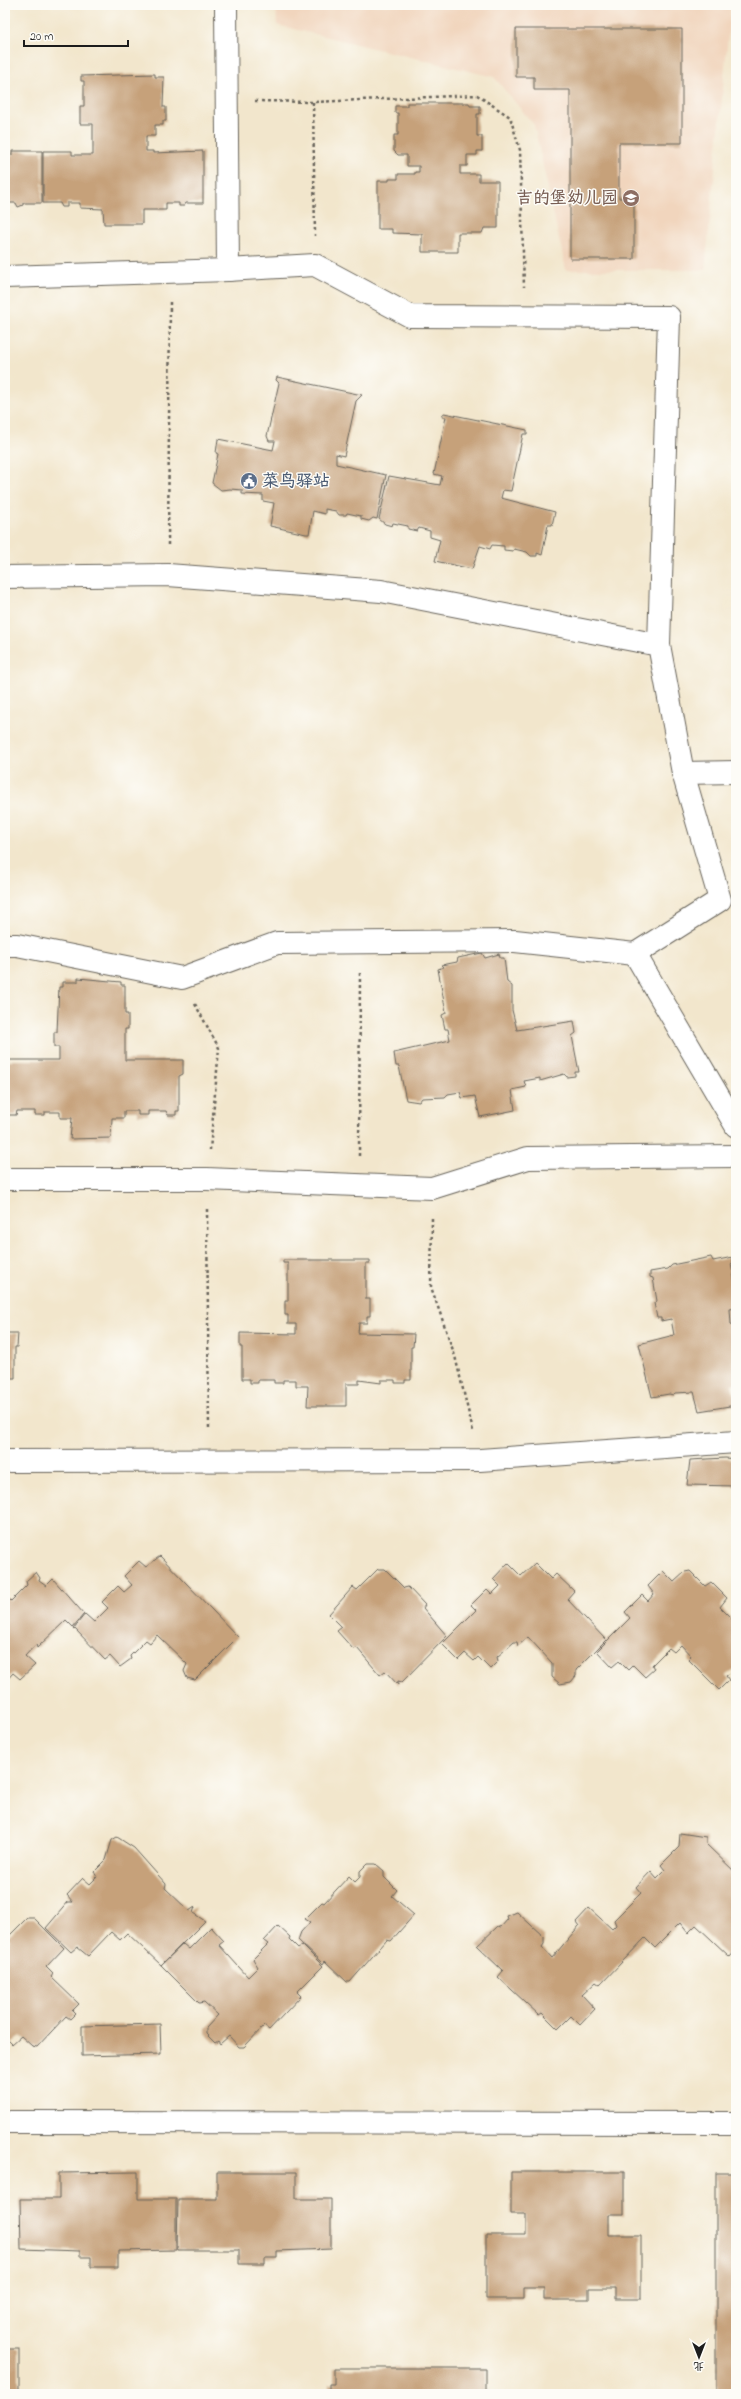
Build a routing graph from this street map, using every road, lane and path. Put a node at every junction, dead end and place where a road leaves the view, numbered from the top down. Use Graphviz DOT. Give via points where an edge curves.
graph roads {
  1 [pos="226,5"];
  2 [pos="227,101"];
  3 [pos="313,102"];
  4 [pos="315,265"];
  5 [pos="228,270"];
  6 [pos="170,272"];
  7 [pos="5,277"];
  8 [pos="525,316"];
  9 [pos="168,575"];
  10 [pos="5,578"];
  11 [pos="659,645"];
  12 [pos="736,772"];
  13 [pos="683,773"];
  14 [pos="360,943"];
  15 [pos="5,945"];
  16 [pos="635,954"];
  17 [pos="182,978"];
  18 [pos="736,1126"];
  19 [pos="736,1156"];
  20 [pos="5,1178"];
  21 [pos="207,1178"];
  22 [pos="359,1185"];
  23 [pos="432,1188"];
  24 [pos="736,1442"];
  25 [pos="480,1460"];
  26 [pos="5,1461"];
  27 [pos="210,1461"];
  28 [pos="5,2122"];
  29 [pos="736,2123"];
  1 -- 2 [label="street"];
  2 -- 3 [label="path"];
  2 -- 5 [label="street"];
  3 -- 4 [label="path"];
  3 -- 8 [label="path" via="477,95 510,117 520,150"];
  4 -- 5 [label="street"];
  4 -- 8 [label="street" via="410,316"];
  5 -- 6 [label="street"];
  6 -- 7 [label="street"];
  6 -- 9 [label="path"];
  8 -- 11 [label="street" via="669,317"];
  9 -- 10 [label="street"];
  9 -- 11 [label="street" via="381,592"];
  11 -- 13 [label="street"];
  12 -- 13 [label="street"];
  13 -- 16 [label="street" via="720,900"];
  14 -- 16 [label="street" via="515,941"];
  14 -- 17 [label="street" via="278,943"];
  14 -- 22 [label="path" via="362,1041"];
  15 -- 17 [label="street"];
  16 -- 18 [label="street"];
  17 -- 21 [label="path" via="219,1048"];
  19 -- 23 [label="street" via="528,1158"];
  20 -- 21 [label="street"];
  21 -- 22 [label="street"];
  21 -- 27 [label="path"];
  22 -- 23 [label="street"];
  23 -- 25 [label="path" via="431,1287 455,1356"];
  24 -- 25 [label="street"];
  25 -- 27 [label="street"];
  26 -- 27 [label="street"];
  28 -- 29 [label="street"];
}
